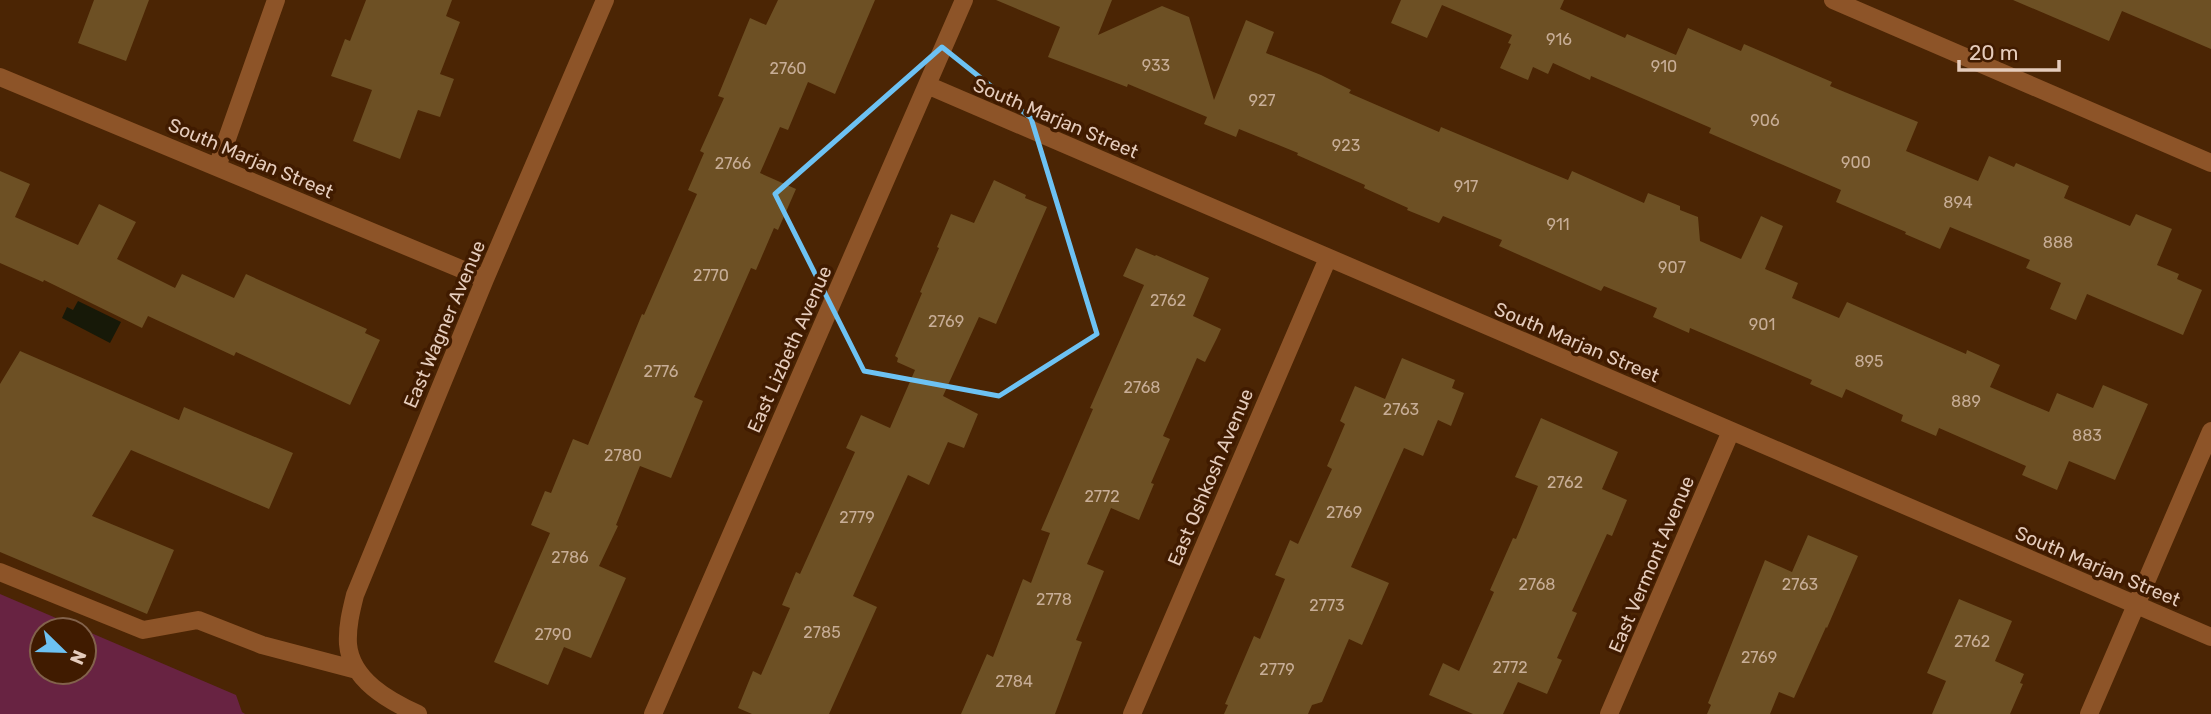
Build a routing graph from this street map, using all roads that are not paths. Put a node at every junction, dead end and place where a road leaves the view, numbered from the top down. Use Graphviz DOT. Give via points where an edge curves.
graph roads {
  1 [pos="276,0"];
  2 [pos="605,0"];
  3 [pos="964,0"];
  4 [pos="1833,0"];
  5 [pos="0,77"];
  6 [pos="927,85"];
  7 [pos="2211,163"];
  8 [pos="217,167"];
  9 [pos="1328,258"];
  10 [pos="485,279"];
  11 [pos="1731,431"];
  12 [pos="2211,431"];
  13 [pos="0,572"];
  14 [pos="2136,605"];
  15 [pos="2211,637"];
  16 [pos="357,670"];
  17 [pos="418,714"];
  18 [pos="653,714"];
  19 [pos="1132,714"];
  20 [pos="1609,714"];
  21 [pos="2089,714"];
  1 -- 8 [label="street"];
  2 -- 10 [label="street, East Wagner Avenue"];
  3 -- 6 [label="street, East Lizbeth Avenue"];
  4 -- 7 [label="street"];
  5 -- 8 [label="street, South Marjan Street"];
  6 -- 9 [label="street, South Marjan Street"];
  6 -- 18 [label="street, East Lizbeth Avenue"];
  8 -- 10 [label="street, South Marjan Street"];
  9 -- 11 [label="street, South Marjan Street"];
  9 -- 19 [label="street, East Oshkosh Avenue"];
  10 -- 16 [label="street, East Wagner Avenue" via="355,595 348,646"];
  11 -- 14 [label="street, South Marjan Street"];
  11 -- 20 [label="street, East Vermont Avenue"];
  12 -- 14 [label="street"];
  13 -- 16 [label="street" via="143,630 198,620 262,645"];
  14 -- 15 [label="street, South Marjan Street"];
  14 -- 21 [label="street"];
  16 -- 17 [label="street" via="388,699"];
}
